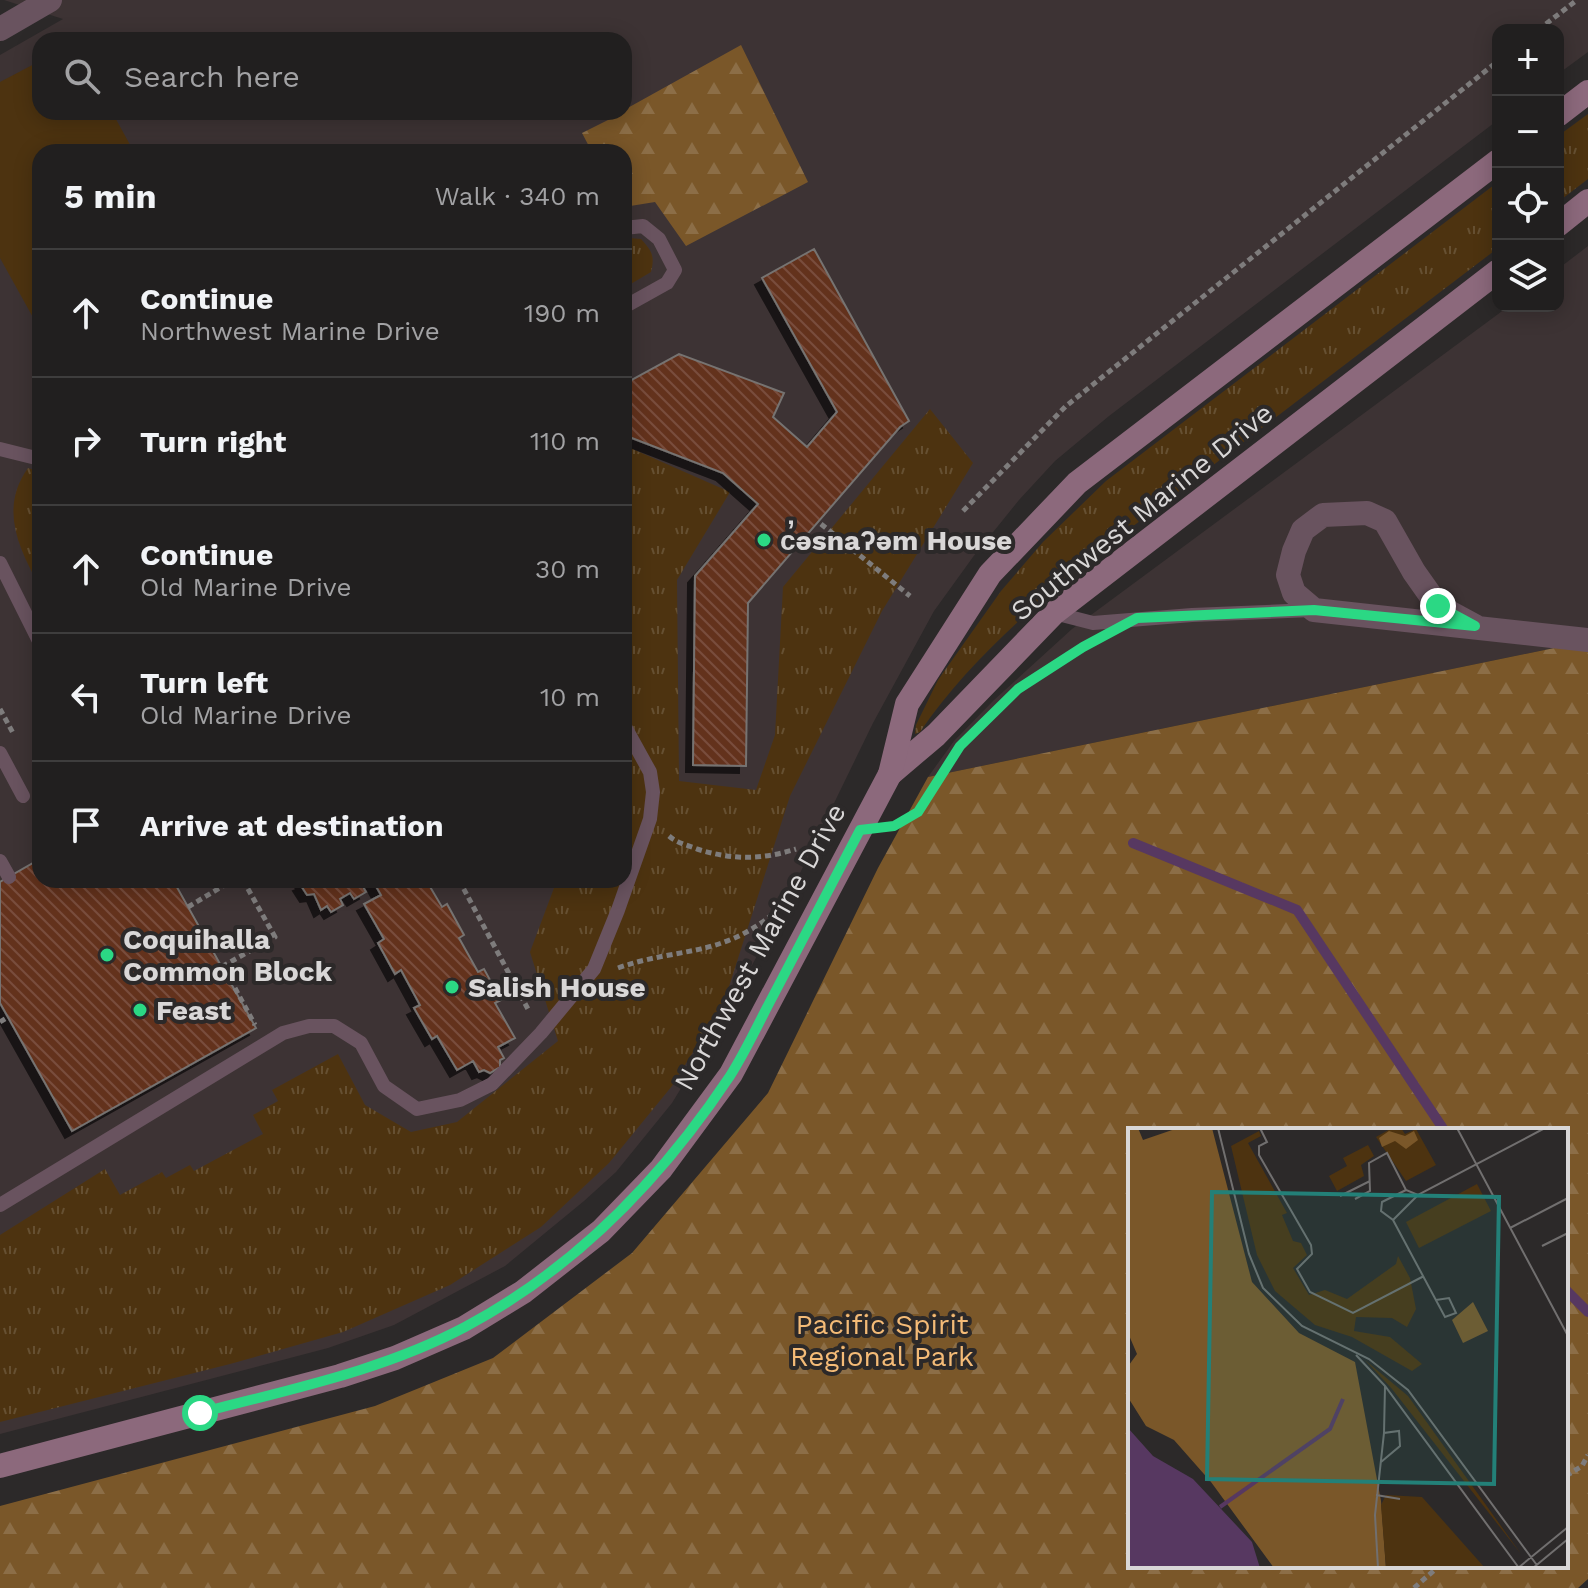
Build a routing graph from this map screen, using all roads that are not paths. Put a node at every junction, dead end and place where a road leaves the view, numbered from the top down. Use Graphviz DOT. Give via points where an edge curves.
graph roads {
  1 [pos="50,0"];
  2 [pos="0,29"];
  3 [pos="1588,92"];
  4 [pos="1564,110"];
  5 [pos="1492,166"];
  6 [pos="1588,201"];
  7 [pos="1564,220"];
  8 [pos="632,227"];
  9 [pos="1492,276"];
  10 [pos="632,303"];
  11 [pos="0,449"];
  12 [pos="32,457"];
  13 [pos="0,563"];
  14 [pos="1314,610"];
  15 [pos="1054,613"];
  16 [pos="1475,626"];
  17 [pos="32,627"];
  18 [pos="1588,640"];
  19 [pos="632,739"];
  20 [pos="0,753"];
  21 [pos="890,774"];
  22 [pos="23,796"];
  23 [pos="0,861"];
  24 [pos="632,870"];
  25 [pos="9,877"];
  26 [pos="626,888"];
  27 [pos="0,1205"];
  28 [pos="0,1466"];
  1 -- 2 [label="street"];
  3 -- 4 [label="street"];
  5 -- 21 [label="street, Southwest Marine Drive" via="1077,483 990,574 907,704"];
  6 -- 7 [label="street"];
  8 -- 10 [label="lane" via="643,226 659,239 675,270 667,283"];
  9 -- 15 [label="street, Southwest Marine Drive"];
  11 -- 12 [label="lane"];
  13 -- 17 [label="lane"];
  14 -- 15 [label="lane" via="1093,623"];
  14 -- 16 [label="street"];
  14 -- 16 [label="street" via="1294,593 1288,575 1303,530 1323,515 1367,513 1385,521 1438,606"];
  15 -- 21 [label="street, Southwest Marine Drive" via="936,735"];
  16 -- 18 [label="street"];
  19 -- 24 [label="lane" via="650,772 653,792 650,819"];
  20 -- 22 [label="lane"];
  21 -- 28 [label="street, Northwest Marine Drive" via="731,1074 661,1169 601,1231 523,1292 464,1328 395,1358"];
  23 -- 25 [label="lane"];
  26 -- 27 [label="lane" via="594,969 492,1084 460,1100 417,1109 384,1086 361,1043 334,1026 309,1026 283,1033"];
}
